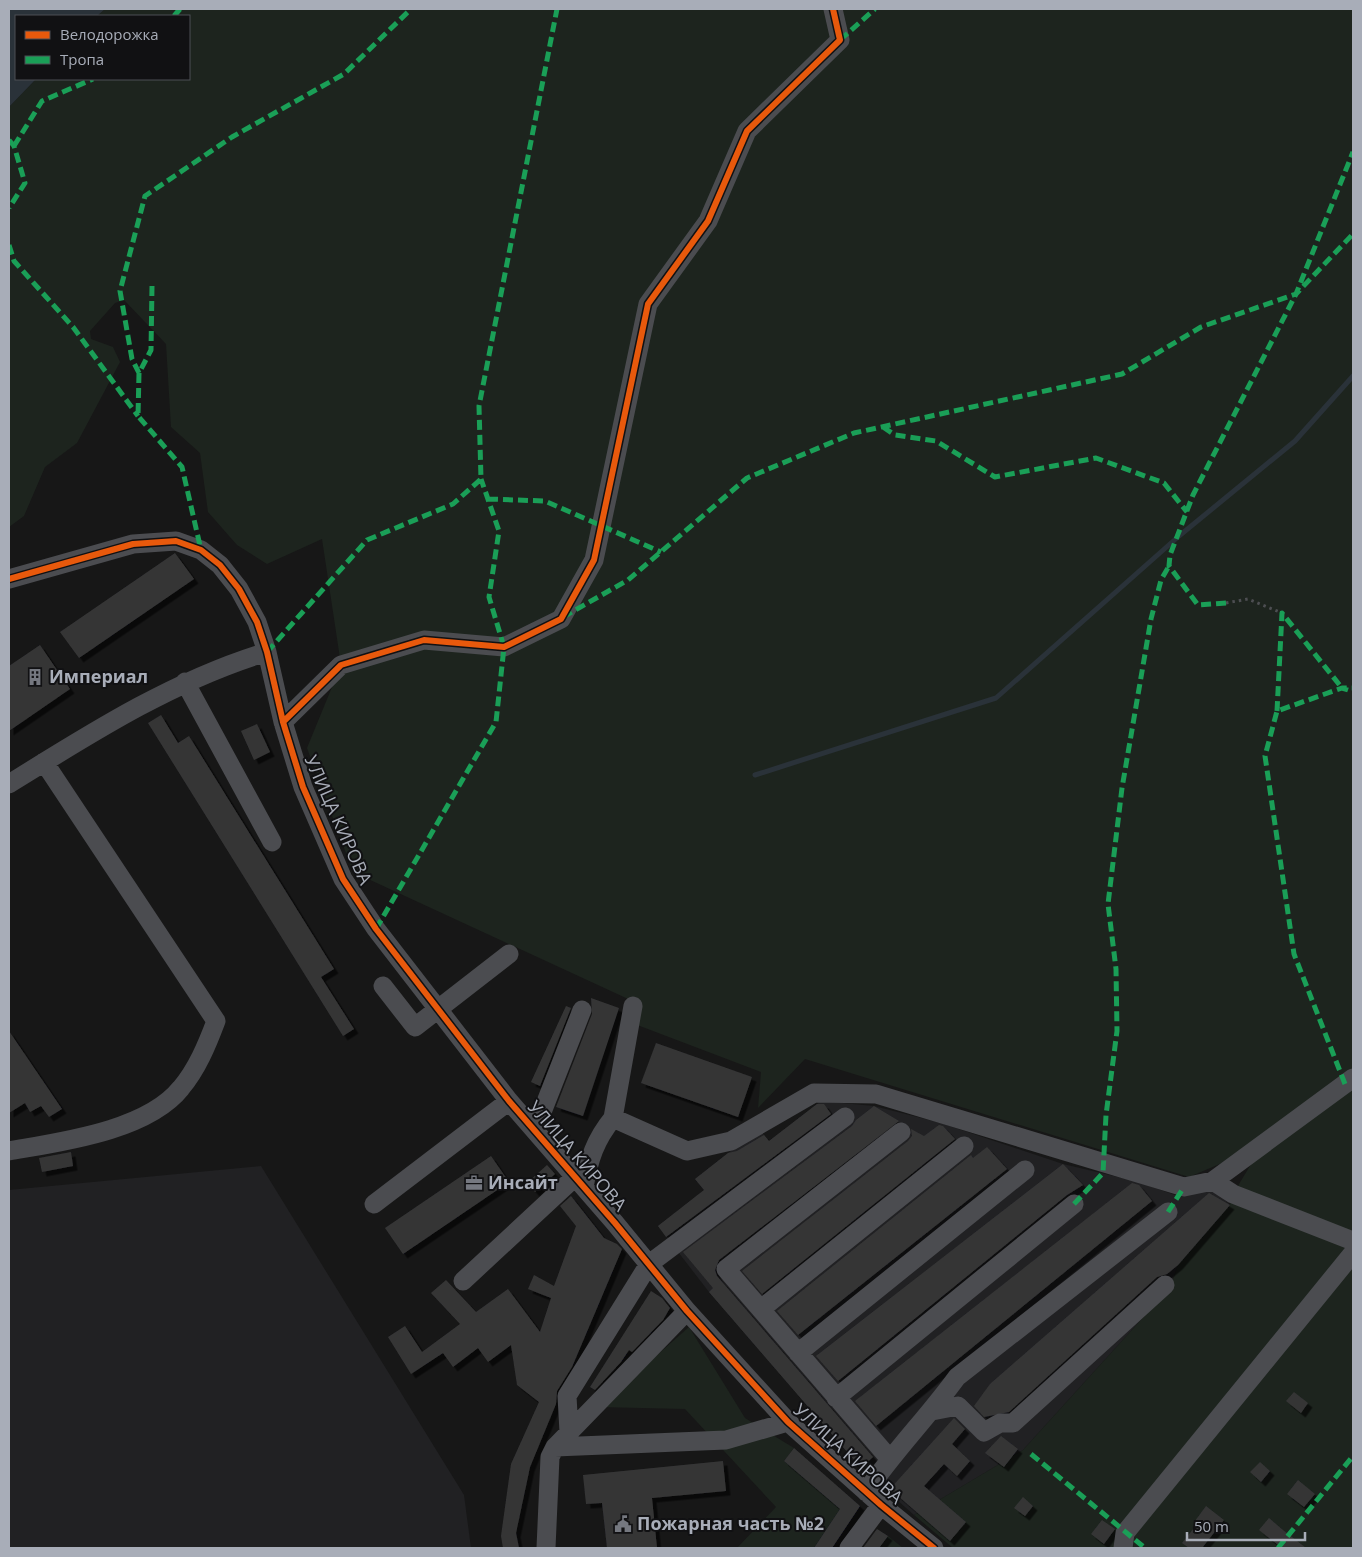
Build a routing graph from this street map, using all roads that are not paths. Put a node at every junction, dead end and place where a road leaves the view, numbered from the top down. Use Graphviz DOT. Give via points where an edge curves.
graph roads {
  1 [pos="833,9"];
  2 [pos="9,579"];
  3 [pos="267,652"];
  4 [pos="185,682"];
  5 [pos="283,722"];
  6 [pos="44,762"];
  7 [pos="9,784"];
  8 [pos="272,842"];
  9 [pos="509,954"];
  10 [pos="383,986"];
  11 [pos="633,1006"];
  12 [pos="582,1010"];
  13 [pos="438,1011"];
  14 [pos="1353,1078"];
  15 [pos="510,1101"];
  16 [pos="845,1117"];
  17 [pos="613,1118"];
  18 [pos="535,1130"];
  19 [pos="901,1132"];
  20 [pos="964,1146"];
  21 [pos="9,1151"];
  22 [pos="1026,1170"];
  23 [pos="1213,1181"];
  24 [pos="580,1182"];
  25 [pos="374,1204"];
  26 [pos="1074,1204"];
  27 [pos="1168,1212"];
  28 [pos="1353,1240"];
  29 [pos="1353,1253"];
  30 [pos="649,1264"];
  31 [pos="463,1281"];
  32 [pos="1165,1284"];
  33 [pos="761,1309"];
  34 [pos="687,1311"];
  35 [pos="798,1353"];
  36 [pos="836,1398"];
  37 [pos="932,1411"];
  38 [pos="788,1422"];
  39 [pos="569,1432"];
  40 [pos="555,1447"];
  41 [pos="889,1458"];
  42 [pos="866,1492"];
  43 [pos="881,1505"];
  44 [pos="546,1548"];
  45 [pos="850,1548"];
  46 [pos="934,1548"];
  47 [pos="1123,1548"];
  1 -- 5 [label="street" via="840,40 747,131 708,221 648,304 594,560 561,619 504,647 424,640 341,665"];
  2 -- 3 [label="street, УЛИЦА КИРОВА" via="133,544 176,541 201,550 220,565 239,589 257,622"];
  3 -- 4 [label="street"];
  3 -- 5 [label="street, УЛИЦА КИРОВА"];
  4 -- 6 [label="street"];
  4 -- 8 [label="street"];
  5 -- 13 [label="street, УЛИЦА КИРОВА" via="303,787 343,879 376,930"];
  6 -- 7 [label="street"];
  6 -- 21 [label="street" via="216,1021 206,1048 180,1090 146,1117 75,1140"];
  9 -- 13 [label="street"];
  10 -- 13 [label="street" via="416,1027"];
  11 -- 17 [label="street"];
  12 -- 18 [label="street"];
  13 -- 15 [label="street, УЛИЦА КИРОВА"];
  14 -- 23 [label="street"];
  15 -- 18 [label="street, УЛИЦА КИРОВА"];
  15 -- 25 [label="street"];
  16 -- 30 [label="street"];
  17 -- 23 [label="street" via="687,1151 731,1142 814,1093 876,1094 1184,1187"];
  17 -- 24 [label="street" via="599,1135"];
  18 -- 24 [label="street, УЛИЦА КИРОВА"];
  19 -- 33 [label="street" via="726,1269"];
  20 -- 33 [label="street"];
  22 -- 35 [label="street"];
  23 -- 28 [label="street" via="1234,1194"];
  24 -- 30 [label="street, УЛИЦА КИРОВА"];
  24 -- 31 [label="street"];
  26 -- 36 [label="street"];
  27 -- 37 [label="street" via="957,1377"];
  29 -- 47 [label="street" via="1125,1533"];
  30 -- 34 [label="street, УЛИЦА КИРОВА"];
  30 -- 39 [label="street" via="567,1396"];
  32 -- 37 [label="street" via="1013,1423 1000,1423 984,1432 958,1406"];
  33 -- 35 [label="street"];
  34 -- 38 [label="street, УЛИЦА КИРОВА"];
  34 -- 39 [label="street"];
  35 -- 36 [label="street"];
  36 -- 41 [label="street"];
  37 -- 41 [label="street"];
  38 -- 40 [label="street" via="726,1440"];
  38 -- 42 [label="street, УЛИЦА КИРОВА"];
  39 -- 40 [label="street"];
  40 -- 44 [label="street" via="550,1457"];
  41 -- 42 [label="street"];
  42 -- 43 [label="street, УЛИЦА КИРОВА"];
  43 -- 45 [label="street"];
  43 -- 46 [label="street, УЛИЦА КИРОВА"];
}
